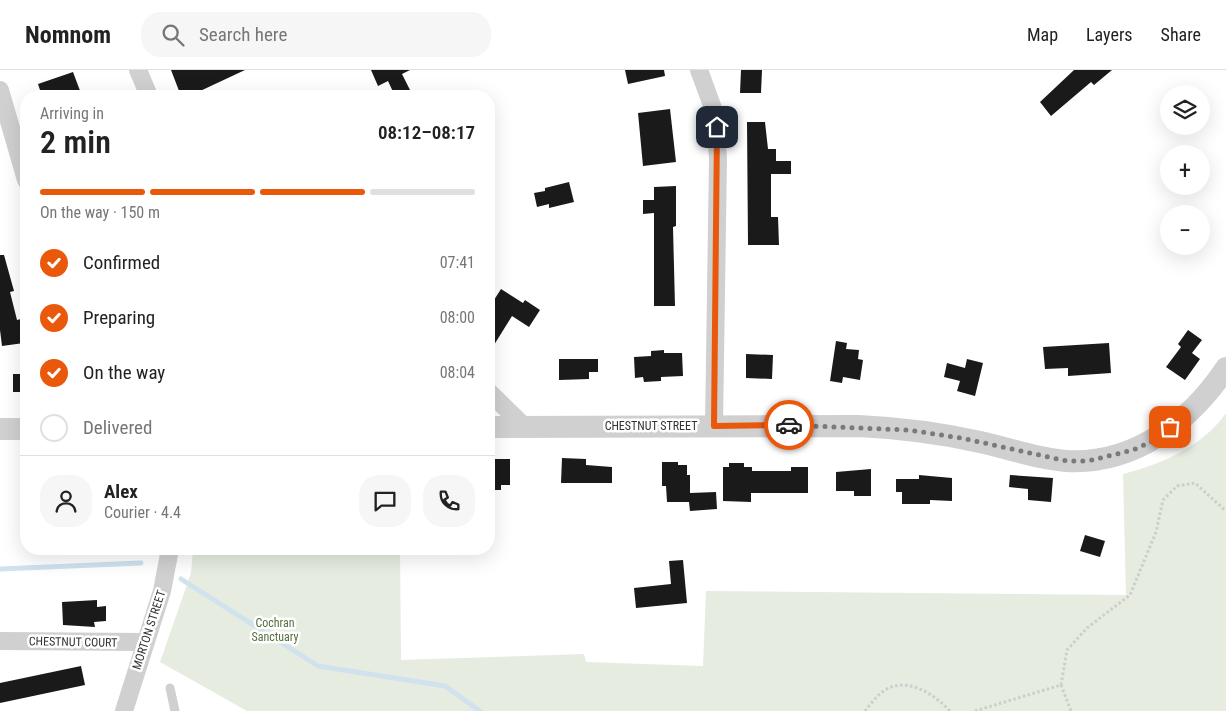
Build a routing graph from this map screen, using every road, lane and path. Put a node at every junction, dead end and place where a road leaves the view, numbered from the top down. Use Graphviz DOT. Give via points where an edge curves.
graph roads {
  1 [pos="138,70"];
  2 [pos="699,70"];
  3 [pos="0,90"];
  4 [pos="146,90"];
  5 [pos="20,159"];
  6 [pos="1226,368"];
  7 [pos="495,398"];
  8 [pos="714,426"];
  9 [pos="495,427"];
  10 [pos="525,427"];
  11 [pos="0,429"];
  12 [pos="20,429"];
  13 [pos="1226,511"];
  14 [pos="169,555"];
  15 [pos="0,641"];
  16 [pos="145,642"];
  17 [pos="1061,685"];
  18 [pos="170,688"];
  19 [pos="124,711"];
  20 [pos="175,711"];
  21 [pos="864,711"];
  22 [pos="950,711"];
  23 [pos="975,711"];
  24 [pos="1071,711"];
  1 -- 4 [label="street"];
  2 -- 8 [label="street" via="714,111 718,158"];
  3 -- 5 [label="street"];
  6 -- 8 [label="street, CHESTNUT STREET" via="1199,405 1155,440 1133,450 1088,461 1052,459 982,442 908,430 823,425"];
  7 -- 10 [label="street"];
  8 -- 10 [label="street, CHESTNUT STREET"];
  9 -- 10 [label="street, CHESTNUT STREET"];
  11 -- 12 [label="street"];
  13 -- 17 [label="path" via="1195,483 1177,486 1163,500 1156,532 1130,595 1087,628 1067,650"];
  14 -- 16 [label="street, MORTON STREET" via="162,591"];
  15 -- 16 [label="street, CHESTNUT COURT"];
  16 -- 19 [label="street, MORTON STREET"];
  17 -- 23 [label="path"];
  17 -- 24 [label="path"];
  18 -- 20 [label="lane"];
  21 -- 22 [label="path" via="881,693 893,686 914,686 930,692"];
}
